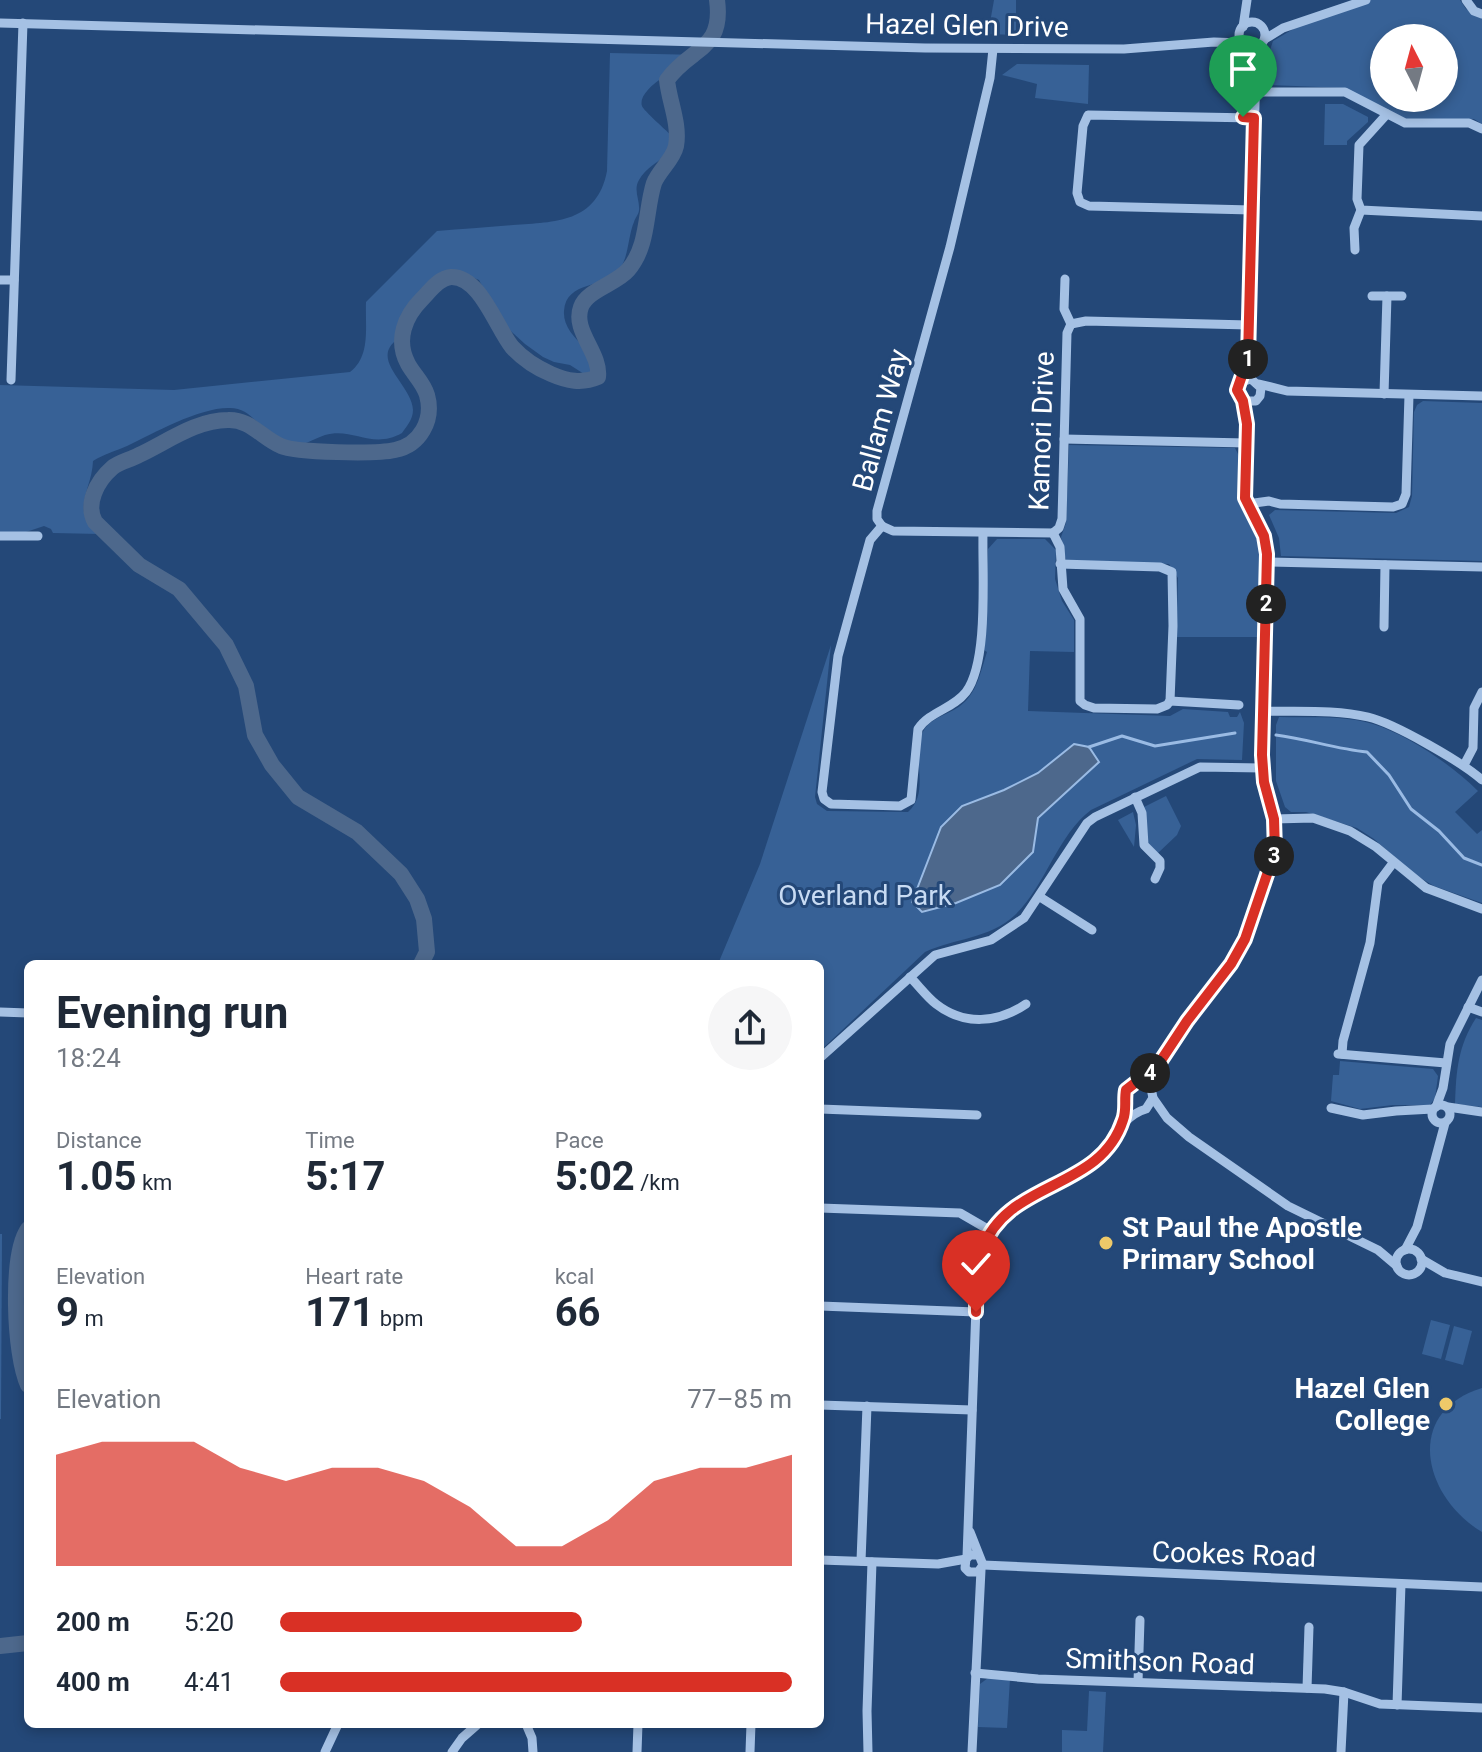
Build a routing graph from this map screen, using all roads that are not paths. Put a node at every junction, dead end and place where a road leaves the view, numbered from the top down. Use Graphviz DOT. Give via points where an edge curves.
graph roads {
  1 [pos="1247,0"];
  2 [pos="1366,0"];
  3 [pos="1466,0"];
  4 [pos="1482,14"];
  5 [pos="0,23"];
  6 [pos="23,23"];
  7 [pos="1260,25"];
  8 [pos="1283,28"];
  9 [pos="1242,37"];
  10 [pos="1263,42"];
  11 [pos="993,49"];
  12 [pos="1256,68"];
  13 [pos="1255,92"];
  14 [pos="1387,114"];
  15 [pos="1254,118"];
  16 [pos="1482,129"];
  17 [pos="1252,210"];
  18 [pos="1361,210"];
  19 [pos="1482,216"];
  20 [pos="1355,250"];
  21 [pos="1065,279"];
  22 [pos="0,280"];
  23 [pos="14,280"];
  24 [pos="1372,296"];
  25 [pos="1387,296"];
  26 [pos="1402,296"];
  27 [pos="1071,324"];
  28 [pos="1249,325"];
  29 [pos="1248,358"];
  30 [pos="11,380"];
  31 [pos="1241,382"];
  32 [pos="1259,383"];
  33 [pos="1287,391"];
  34 [pos="1384,394"];
  35 [pos="1409,395"];
  36 [pos="1482,396"];
  37 [pos="1257,400"];
  38 [pos="1243,401"];
  39 [pos="1247,424"];
  40 [pos="1064,439"];
  41 [pos="1246,443"];
  42 [pos="1247,504"];
  43 [pos="1280,504"];
  44 [pos="1253,516"];
  45 [pos="882,526"];
  46 [pos="983,533"];
  47 [pos="1053,533"];
  48 [pos="0,536"];
  49 [pos="38,536"];
  50 [pos="1267,562"];
  51 [pos="1060,564"];
  52 [pos="1385,565"];
  53 [pos="1482,567"];
  54 [pos="1384,627"];
  55 [pos="1482,692"];
  56 [pos="1170,701"];
  57 [pos="1239,705"];
  58 [pos="1263,711"];
  59 [pos="1464,765"];
  60 [pos="1262,768"];
  61 [pos="1482,780"];
  62 [pos="1135,797"];
  63 [pos="1274,819"];
  64 [pos="1393,863"];
  65 [pos="1155,879"];
  66 [pos="1040,897"];
  67 [pos="1482,909"];
  68 [pos="1092,930"];
  69 [pos="910,977"];
  70 [pos="1482,980"];
  71 [pos="1026,1004"];
  72 [pos="1468,1007"];
  73 [pos="0,1012"];
  74 [pos="1482,1012"];
  75 [pos="24,1013"];
  76 [pos="824,1054"];
  77 [pos="1446,1063"];
  78 [pos="1158,1065"];
  79 [pos="1140,1082"];
  80 [pos="1152,1093"];
  81 [pos="1125,1101"];
  82 [pos="1331,1108"];
  83 [pos="824,1109"];
  84 [pos="1142,1110"];
  85 [pos="1478,1112"];
  86 [pos="1441,1114"];
  87 [pos="977,1115"];
  88 [pos="1167,1118"];
  89 [pos="1123,1121"];
  90 [pos="824,1208"];
  91 [pos="1417,1227"];
  92 [pos="991,1231"];
  93 [pos="1378,1250"];
  94 [pos="1403,1252"];
  95 [pos="1420,1256"];
  96 [pos="1397,1266"];
  97 [pos="1417,1272"];
  98 [pos="1445,1273"];
  99 [pos="1482,1282"];
  100 [pos="824,1306"];
  101 [pos="976,1312"];
  102 [pos="824,1405"];
  103 [pos="867,1406"];
  104 [pos="972,1410"];
  105 [pos="824,1560"];
  106 [pos="867,1562"];
  107 [pos="973,1564"];
  108 [pos="1401,1584"];
  109 [pos="1482,1587"];
  110 [pos="1140,1620"];
  111 [pos="1309,1627"];
  112 [pos="975,1673"];
  113 [pos="1138,1682"];
  114 [pos="1307,1688"];
  115 [pos="1344,1692"];
  116 [pos="1397,1705"];
  117 [pos="1482,1708"];
  118 [pos="336,1728"];
  119 [pos="473,1728"];
  120 [pos="528,1728"];
  121 [pos="638,1728"];
  122 [pos="751,1728"];
  123 [pos="325,1752"];
  124 [pos="452,1752"];
  125 [pos="533,1752"];
  126 [pos="637,1752"];
  127 [pos="750,1752"];
  128 [pos="868,1752"];
  129 [pos="972,1752"];
  130 [pos="1341,1752"];
  1 -- 7 [label="street"];
  1 -- 9 [label="street"];
  2 -- 8 [label="street"];
  3 -- 4 [label="street"];
  5 -- 6 [label="street, Hazel Glen Drive"];
  6 -- 11 [label="street, Hazel Glen Drive"];
  6 -- 23 [label="street"];
  7 -- 8 [label="street"];
  7 -- 9 [label="street" via="1249,23"];
  7 -- 10 [label="street"];
  8 -- 10 [label="street"];
  9 -- 10 [label="street" via="1254,48"];
  9 -- 11 [label="street, Hazel Glen Drive" via="1124,49"];
  9 -- 12 [label="street"];
  10 -- 12 [label="street"];
  11 -- 45 [label="street, Ballam Way" via="950,247 877,511"];
  12 -- 13 [label="street"];
  13 -- 14 [label="street" via="1345,92"];
  13 -- 15 [label="street"];
  14 -- 16 [label="street" via="1405,123 1469,123"];
  14 -- 18 [label="street" via="1359,145"];
  15 -- 17 [label="street"];
  15 -- 17 [label="street" via="1088,115 1077,193 1089,206"];
  17 -- 28 [label="street"];
  18 -- 19 [label="street"];
  18 -- 20 [label="street" via="1354,228"];
  21 -- 27 [label="street, Kamori Drive" via="1064,309"];
  22 -- 23 [label="street"];
  23 -- 30 [label="street"];
  24 -- 25 [label="street"];
  25 -- 26 [label="street"];
  25 -- 34 [label="street"];
  27 -- 28 [label="street"];
  27 -- 40 [label="street, Kamori Drive"];
  28 -- 29 [label="street"];
  29 -- 31 [label="street"];
  29 -- 32 [label="street"];
  31 -- 32 [label="street"];
  31 -- 38 [label="street" via="1238,394"];
  32 -- 33 [label="street"];
  32 -- 37 [label="street"];
  33 -- 34 [label="street"];
  33 -- 37 [label="street"];
  34 -- 35 [label="street"];
  35 -- 36 [label="street"];
  35 -- 43 [label="street" via="1402,504"];
  37 -- 38 [label="street"];
  37 -- 39 [label="street"];
  38 -- 39 [label="street"];
  39 -- 41 [label="street"];
  40 -- 41 [label="street"];
  40 -- 47 [label="street, Kamori Drive" via="1062,519"];
  41 -- 42 [label="street"];
  42 -- 43 [label="street"];
  42 -- 44 [label="street"];
  43 -- 44 [label="street"];
  44 -- 50 [label="street" via="1264,536"];
  45 -- 46 [label="street" via="893,531"];
  45 -- 46 [label="street, Ballam Way" via="870,540 838,656 823,788 824,799 836,805 900,806 911,800 918,729 966,692 979,659"];
  46 -- 47 [label="street"];
  47 -- 51 [label="street, Kamori Drive"];
  48 -- 49 [label="street"];
  50 -- 52 [label="street"];
  50 -- 58 [label="street"];
  51 -- 56 [label="street, Kamori Drive" via="1063,589 1080,619 1080,701 1094,708 1157,709"];
  51 -- 56 [label="street" via="1160,567 1172,572"];
  52 -- 53 [label="street"];
  52 -- 54 [label="street"];
  55 -- 59 [label="street" via="1474,708 1473,748"];
  56 -- 57 [label="street, Kamori Drive"];
  58 -- 59 [label="street" via="1372,717"];
  58 -- 60 [label="street"];
  59 -- 61 [label="street"];
  60 -- 62 [label="street" via="1200,767"];
  60 -- 63 [label="street"];
  62 -- 65 [label="street" via="1144,845 1160,861"];
  62 -- 66 [label="street" via="1087,823"];
  63 -- 64 [label="street" via="1306,817 1350,831"];
  63 -- 78 [label="street" via="1272,865 1245,939"];
  64 -- 67 [label="street" via="1426,888"];
  64 -- 77 [label="street" via="1378,883 1370,943 1339,1054"];
  66 -- 68 [label="street"];
  66 -- 69 [label="street" via="1002,934 935,955"];
  69 -- 71 [label="street" via="939,1007 965,1018 1001,1017"];
  69 -- 76 [label="street"];
  70 -- 72 [label="street"];
  72 -- 74 [label="street"];
  72 -- 77 [label="street"];
  73 -- 75 [label="street"];
  77 -- 86 [label="street"];
  78 -- 79 [label="street"];
  78 -- 80 [label="street"];
  79 -- 80 [label="street"];
  79 -- 81 [label="street" via="1129,1086"];
  80 -- 84 [label="street"];
  80 -- 88 [label="street"];
  81 -- 84 [label="street"];
  81 -- 89 [label="street"];
  82 -- 86 [label="street" via="1363,1115"];
  83 -- 87 [label="street"];
  84 -- 88 [label="street"];
  84 -- 89 [label="street"];
  85 -- 86 [label="street"];
  86 -- 91 [label="street" via="1439,1143"];
  88 -- 93 [label="street" via="1288,1206"];
  89 -- 92 [label="street" via="1092,1163 1022,1200"];
  90 -- 92 [label="street" via="960,1213"];
  91 -- 94 [label="street"];
  91 -- 95 [label="street"];
  92 -- 101 [label="street" via="978,1268"];
  93 -- 94 [label="street"];
  93 -- 96 [label="street"];
  94 -- 95 [label="street"];
  94 -- 96 [label="street"];
  95 -- 97 [label="street"];
  95 -- 98 [label="street"];
  96 -- 97 [label="street" via="1403,1274"];
  97 -- 98 [label="street"];
  98 -- 99 [label="street"];
  100 -- 101 [label="street"];
  101 -- 104 [label="street"];
  102 -- 103 [label="street"];
  103 -- 104 [label="street"];
  103 -- 106 [label="street"];
  104 -- 107 [label="street"];
  105 -- 106 [label="street, Cookes Road"];
  106 -- 107 [label="street, Cookes Road"];
  106 -- 128 [label="street"];
  107 -- 108 [label="street, Cookes Road"];
  107 -- 112 [label="street" via="978,1594"];
  108 -- 109 [label="street, Cookes Road"];
  108 -- 116 [label="street"];
  110 -- 113 [label="street"];
  111 -- 114 [label="street"];
  112 -- 113 [label="street, Smithson Road"];
  112 -- 129 [label="street"];
  113 -- 114 [label="street, Smithson Road"];
  114 -- 115 [label="street, Smithson Road"];
  115 -- 116 [label="street, Smithson Road"];
  115 -- 130 [label="street"];
  116 -- 117 [label="street, Smithson Road"];
  118 -- 123 [label="street"];
  119 -- 124 [label="street"];
  120 -- 125 [label="street"];
  121 -- 126 [label="street"];
  122 -- 127 [label="street"];
}
